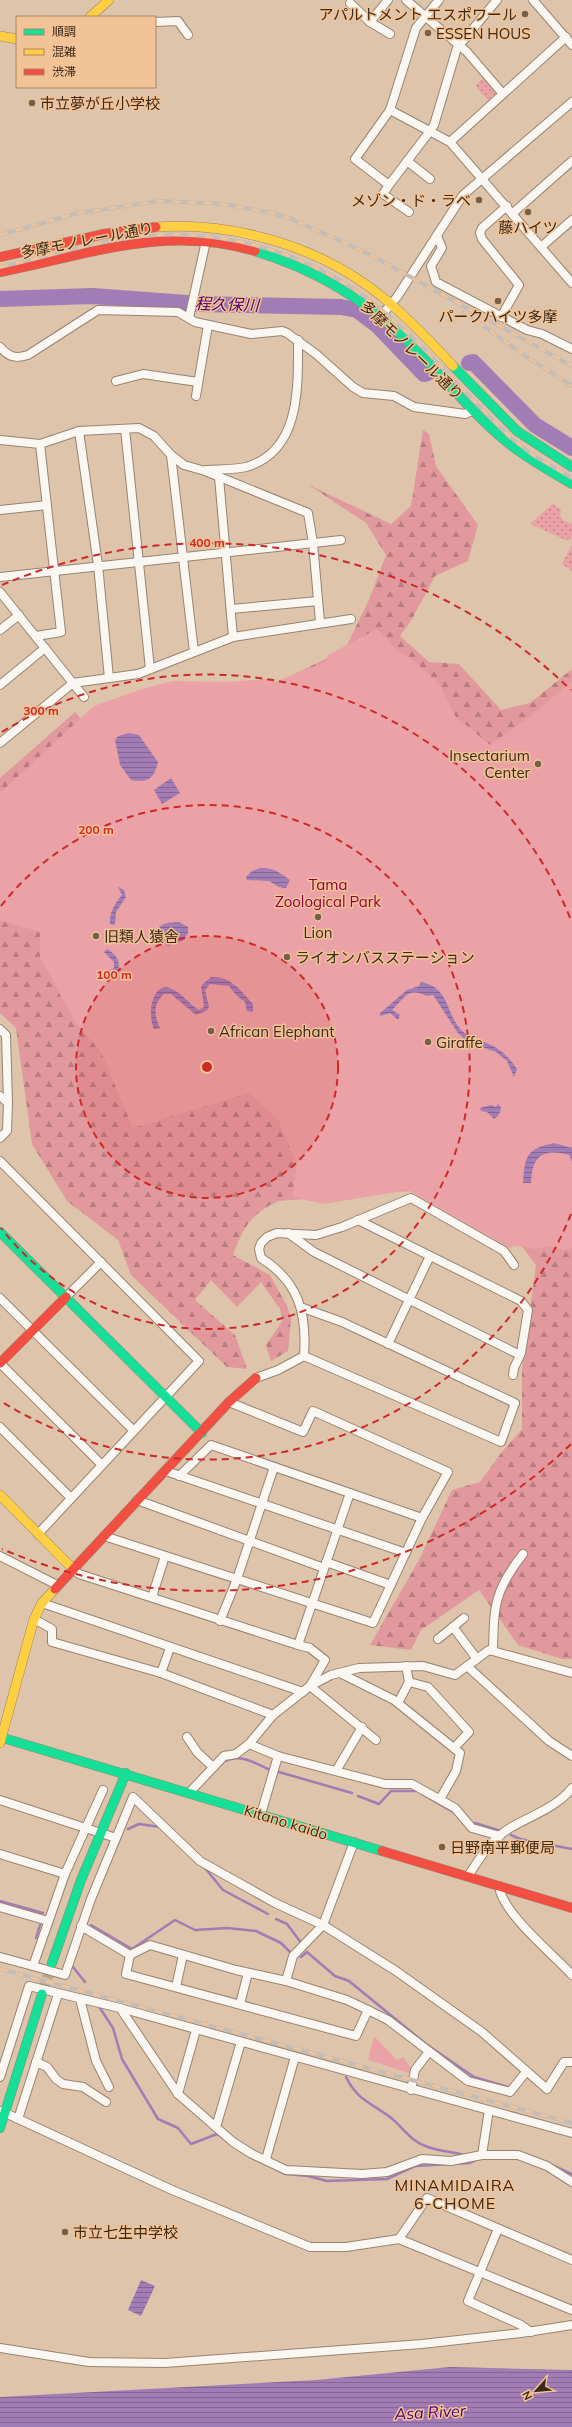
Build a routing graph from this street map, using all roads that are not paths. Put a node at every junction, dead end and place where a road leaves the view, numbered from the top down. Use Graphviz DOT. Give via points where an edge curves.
graph roads {
  1 [pos="108,0"];
  2 [pos="388,0"];
  3 [pos="406,0"];
  4 [pos="439,0"];
  5 [pos="497,0"];
  6 [pos="533,0"];
  7 [pos="350,3"];
  8 [pos="91,16"];
  9 [pos="424,16"];
  10 [pos="156,22"];
  11 [pos="370,22"];
  12 [pos="390,34"];
  13 [pos="188,35"];
  14 [pos="0,36"];
  15 [pos="566,38"];
  16 [pos="16,39"];
  17 [pos="572,45"];
  18 [pos="459,46"];
  19 [pos="503,94"];
  20 [pos="572,102"];
  21 [pos="390,110"];
  22 [pos="430,131"];
  23 [pos="450,142"];
  24 [pos="407,161"];
  25 [pos="572,161"];
  26 [pos="483,178"];
  27 [pos="430,179"];
  28 [pos="389,185"];
  29 [pos="506,206"];
  30 [pos="409,212"];
  31 [pos="513,213"];
  32 [pos="572,220"];
  33 [pos="437,236"];
  34 [pos="206,241"];
  35 [pos="541,247"];
  36 [pos="0,257"];
  37 [pos="0,272"];
  38 [pos="572,283"];
  39 [pos="392,304"];
  40 [pos="381,316"];
  41 [pos="501,317"];
  42 [pos="189,318"];
  43 [pos="208,325"];
  44 [pos="298,340"];
  45 [pos="0,347"];
  46 [pos="572,349"];
  47 [pos="116,381"];
  48 [pos="198,382"];
  49 [pos="196,396"];
  50 [pos="474,410"];
  51 [pos="125,429"];
  52 [pos="79,431"];
  53 [pos="0,440"];
  54 [pos="40,444"];
  55 [pos="170,455"];
  56 [pos="572,467"];
  57 [pos="204,471"];
  58 [pos="219,476"];
  59 [pos="572,484"];
  60 [pos="47,505"];
  61 [pos="0,510"];
  62 [pos="341,540"];
  63 [pos="313,543"];
  64 [pos="226,552"];
  65 [pos="182,556"];
  66 [pos="140,560"];
  67 [pos="98,565"];
  68 [pos="54,571"];
  69 [pos="0,577"];
  70 [pos="0,592"];
  71 [pos="318,601"];
  72 [pos="231,609"];
  73 [pos="18,615"];
  74 [pos="351,618"];
  75 [pos="320,622"];
  76 [pos="0,630"];
  77 [pos="36,636"];
  78 [pos="233,637"];
  79 [pos="46,648"];
  80 [pos="194,652"];
  81 [pos="150,670"];
  82 [pos="109,678"];
  83 [pos="74,683"];
  84 [pos="0,685"];
  85 [pos="84,698"];
  86 [pos="0,743"];
  87 [pos="0,1029"];
  88 [pos="0,1096"];
  89 [pos="8,1104"];
  90 [pos="0,1138"];
  91 [pos="0,1161"];
  92 [pos="358,1220"];
  93 [pos="0,1232"];
  94 [pos="288,1233"];
  95 [pos="430,1256"];
  96 [pos="101,1262"];
  97 [pos="514,1265"];
  98 [pos="66,1297"];
  99 [pos="0,1298"];
  100 [pos="408,1301"];
  101 [pos="303,1308"];
  102 [pos="32,1330"];
  103 [pos="388,1344"];
  104 [pos="520,1355"];
  105 [pos="304,1356"];
  106 [pos="0,1363"];
  107 [pos="513,1375"];
  108 [pos="256,1378"];
  109 [pos="166,1397"];
  110 [pos="228,1402"];
  111 [pos="0,1427"];
  112 [pos="134,1431"];
  113 [pos="202,1433"];
  114 [pos="102,1465"];
  115 [pos="274,1467"];
  116 [pos="166,1471"];
  117 [pos="179,1476"];
  118 [pos="350,1493"];
  119 [pos="0,1496"];
  120 [pos="71,1498"];
  121 [pos="138,1500"];
  122 [pos="262,1504"];
  123 [pos="422,1518"];
  124 [pos="337,1530"];
  125 [pos="38,1534"];
  126 [pos="104,1536"];
  127 [pos="249,1541"];
  128 [pos="406,1552"];
  129 [pos="523,1554"];
  130 [pos="0,1556"];
  131 [pos="165,1556"];
  132 [pos="325,1565"];
  133 [pos="72,1568"];
  134 [pos="237,1579"];
  135 [pos="57,1585"];
  136 [pos="391,1585"];
  137 [pos="152,1598"];
  138 [pos="42,1603"];
  139 [pos="311,1603"];
  140 [pos="464,1618"];
  141 [pos="34,1619"];
  142 [pos="220,1621"];
  143 [pos="452,1627"];
  144 [pos="438,1639"];
  145 [pos="298,1645"];
  146 [pos="170,1648"];
  147 [pos="493,1651"];
  148 [pos="477,1659"];
  149 [pos="406,1666"];
  150 [pos="467,1666"];
  151 [pos="161,1673"];
  152 [pos="340,1673"];
  153 [pos="572,1673"];
  154 [pos="409,1682"];
  155 [pos="310,1686"];
  156 [pos="303,1692"];
  157 [pos="398,1703"];
  158 [pos="272,1715"];
  159 [pos="362,1727"];
  160 [pos="187,1737"];
  161 [pos="1,1740"];
  162 [pos="376,1740"];
  163 [pos="249,1744"];
  164 [pos="454,1748"];
  165 [pos="278,1756"];
  166 [pos="572,1756"];
  167 [pos="213,1767"];
  168 [pos="336,1771"];
  169 [pos="126,1773"];
  170 [pos="572,1788"];
  171 [pos="103,1790"];
  172 [pos="189,1793"];
  173 [pos="440,1799"];
  174 [pos="0,1800"];
  175 [pos="262,1814"];
  176 [pos="86,1826"];
  177 [pos="100,1832"];
  178 [pos="500,1836"];
  179 [pos="116,1838"];
  180 [pos="354,1842"];
  181 [pos="0,1854"];
  182 [pos="65,1874"];
  183 [pos="468,1876"];
  184 [pos="499,1886"];
  185 [pos="0,1907"];
  186 [pos="572,1908"];
  187 [pos="48,1921"];
  188 [pos="323,1925"];
  189 [pos="81,1926"];
  190 [pos="130,1955"];
  191 [pos="183,1955"];
  192 [pos="0,1957"];
  193 [pos="52,1963"];
  194 [pos="33,1966"];
  195 [pos="248,1973"];
  196 [pos="572,1975"];
  197 [pos="286,1981"];
  198 [pos="176,1987"];
  199 [pos="42,1994"];
  200 [pos="58,1994"];
  201 [pos="80,1999"];
  202 [pos="240,2004"];
  203 [pos="120,2008"];
  204 [pos="368,2010"];
  205 [pos="196,2030"];
  206 [pos="241,2042"];
  207 [pos="428,2053"];
  208 [pos="296,2057"];
  209 [pos="36,2062"];
  210 [pos="572,2062"];
  211 [pos="526,2072"];
  212 [pos="0,2077"];
  213 [pos="109,2087"];
  214 [pos="411,2090"];
  215 [pos="178,2094"];
  216 [pos="106,2102"];
  217 [pos="489,2110"];
  218 [pos="2,2112"];
  219 [pos="18,2119"];
  220 [pos="216,2127"];
  221 [pos="0,2128"];
  222 [pos="572,2133"];
  223 [pos="482,2155"];
  224 [pos="266,2159"];
  225 [pos="572,2182"];
  226 [pos="498,2229"];
  227 [pos="399,2239"];
  228 [pos="572,2260"];
  229 [pos="481,2272"];
  230 [pos="572,2310"];
  231 [pos="572,2325"];
  232 [pos="531,2332"];
  233 [pos="0,2348"];
  1 -- 8 [label="main road"];
  2 -- 11 [label="street"];
  3 -- 9 [label="street"];
  4 -- 9 [label="street"];
  5 -- 18 [label="street"];
  6 -- 15 [label="street"];
  7 -- 11 [label="street"];
  9 -- 18 [label="street"];
  9 -- 21 [label="street" via="416,28"];
  10 -- 13 [label="street" via="178,21"];
  11 -- 12 [label="street"];
  14 -- 16 [label="main road"];
  15 -- 17 [label="street"];
  15 -- 19 [label="street"];
  18 -- 19 [label="street"];
  18 -- 22 [label="street"];
  19 -- 23 [label="street"];
  20 -- 26 [label="street"];
  21 -- 22 [label="street"];
  21 -- 28 [label="street" via="354,160"];
  22 -- 23 [label="street"];
  22 -- 24 [label="street"];
  23 -- 26 [label="street"];
  24 -- 27 [label="street"];
  24 -- 28 [label="street"];
  25 -- 31 [label="street"];
  26 -- 29 [label="street"];
  26 -- 33 [label="street" via="463,196"];
  28 -- 30 [label="street" via="383,194"];
  29 -- 31 [label="street"];
  29 -- 41 [label="street" via="482,228 480,233 482,239 520,285"];
  31 -- 35 [label="street"];
  32 -- 35 [label="street"];
  33 -- 39 [label="street"];
  33 -- 41 [label="street" via="442,248 431,266 436,282"];
  34 -- 37 [label="main road, 多摩モノレール通り" via="136,242"];
  34 -- 40 [label="main road, 多摩モノレール通り" via="261,252 296,265 350,293"];
  34 -- 42 [label="street"];
  35 -- 38 [label="street"];
  36 -- 39 [label="main road, 多摩モノレール通り" via="139,228 204,227 248,234 314,256 359,280"];
  39 -- 40 [label="street"];
  39 -- 56 [label="main road, 多摩モノレール通り" via="518,431"];
  40 -- 50 [label="main road, 多摩モノレール通り"];
  41 -- 46 [label="street"];
  42 -- 43 [label="street"];
  42 -- 45 [label="street" via="178,312 98,310 28,355 20,358 10,357"];
  43 -- 44 [label="street" via="251,334 282,331"];
  43 -- 48 [label="street"];
  44 -- 50 [label="street" via="353,387 363,392 394,396 414,407 465,414"];
  44 -- 57 [label="street" via="297,402 285,438 278,448 260,462 244,467"];
  47 -- 48 [label="street" via="143,374"];
  48 -- 49 [label="street"];
  50 -- 59 [label="main road, 多摩モノレール通り" via="519,452"];
  51 -- 52 [label="street"];
  51 -- 55 [label="street" via="139,428 154,436"];
  51 -- 66 [label="street"];
  52 -- 54 [label="street"];
  52 -- 67 [label="street"];
  53 -- 54 [label="street"];
  54 -- 60 [label="street"];
  55 -- 57 [label="street" via="184,465"];
  55 -- 65 [label="street"];
  57 -- 58 [label="street"];
  58 -- 63 [label="street" via="308,512"];
  58 -- 64 [label="street"];
  60 -- 61 [label="street"];
  60 -- 68 [label="street"];
  62 -- 63 [label="street"];
  63 -- 64 [label="street"];
  63 -- 71 [label="street"];
  64 -- 65 [label="street"];
  64 -- 72 [label="street"];
  65 -- 66 [label="street"];
  65 -- 80 [label="street"];
  66 -- 67 [label="street"];
  66 -- 81 [label="street"];
  67 -- 68 [label="street"];
  67 -- 82 [label="street"];
  68 -- 69 [label="street"];
  68 -- 77 [label="street" via="61,632"];
  70 -- 73 [label="street"];
  71 -- 72 [label="street"];
  71 -- 75 [label="street"];
  72 -- 78 [label="street"];
  73 -- 76 [label="street"];
  73 -- 77 [label="street"];
  74 -- 75 [label="street"];
  75 -- 78 [label="street"];
  77 -- 79 [label="street"];
  78 -- 80 [label="street"];
  79 -- 83 [label="street"];
  79 -- 84 [label="street"];
  80 -- 81 [label="street"];
  81 -- 82 [label="street"];
  82 -- 83 [label="street"];
  83 -- 85 [label="street"];
  83 -- 86 [label="street"];
  87 -- 89 [label="street" via="6,1035"];
  88 -- 89 [label="street"];
  89 -- 90 [label="street" via="7,1131"];
  91 -- 96 [label="street"];
  92 -- 94 [label="street" via="316,1235"];
  92 -- 95 [label="street"];
  92 -- 97 [label="street" via="411,1198 504,1251"];
  93 -- 98 [label="main road"];
  94 -- 100 [label="street" via="314,1252"];
  94 -- 101 [label="street" via="277,1233 267,1237 261,1242 259,1250 261,1258 278,1268"];
  95 -- 100 [label="street"];
  95 -- 104 [label="street" via="520,1301 528,1310"];
  96 -- 98 [label="street"];
  96 -- 109 [label="street" via="199,1361"];
  98 -- 102 [label="main road"];
  98 -- 109 [label="main road"];
  99 -- 102 [label="street"];
  100 -- 103 [label="street"];
  100 -- 104 [label="street"];
  101 -- 103 [label="street" via="342,1322"];
  101 -- 105 [label="street"];
  102 -- 106 [label="main road"];
  102 -- 112 [label="street"];
  103 -- 105 [label="street" via="515,1403 501,1442"];
  104 -- 107 [label="street"];
  105 -- 108 [label="street"];
  106 -- 114 [label="street"];
  108 -- 110 [label="main road"];
  109 -- 112 [label="street"];
  109 -- 113 [label="main road"];
  110 -- 113 [label="main road"];
  110 -- 123 [label="street" via="303,1432 313,1411 448,1472"];
  111 -- 120 [label="street"];
  112 -- 114 [label="street"];
  113 -- 116 [label="main road"];
  114 -- 120 [label="street"];
  115 -- 117 [label="street" via="210,1445"];
  115 -- 118 [label="street"];
  115 -- 122 [label="street"];
  116 -- 117 [label="street"];
  116 -- 121 [label="main road"];
  117 -- 122 [label="street"];
  118 -- 123 [label="street"];
  118 -- 124 [label="street"];
  119 -- 125 [label="main road"];
  120 -- 125 [label="street"];
  121 -- 126 [label="main road"];
  121 -- 127 [label="street"];
  122 -- 124 [label="street"];
  122 -- 127 [label="street"];
  123 -- 128 [label="street"];
  124 -- 128 [label="street"];
  124 -- 132 [label="street"];
  125 -- 133 [label="main road"];
  126 -- 131 [label="street"];
  126 -- 133 [label="main road"];
  127 -- 132 [label="street"];
  127 -- 134 [label="street"];
  128 -- 136 [label="street"];
  129 -- 147 [label="street" via="508,1573 494,1607"];
  130 -- 135 [label="street"];
  131 -- 134 [label="street"];
  131 -- 137 [label="street"];
  132 -- 136 [label="street"];
  132 -- 139 [label="street"];
  133 -- 135 [label="main road"];
  133 -- 137 [label="street" via="79,1574"];
  134 -- 139 [label="street"];
  134 -- 142 [label="street"];
  135 -- 138 [label="main road"];
  136 -- 139 [label="street" via="373,1623"];
  137 -- 142 [label="street"];
  138 -- 141 [label="main road"];
  138 -- 146 [label="street"];
  139 -- 145 [label="street"];
  140 -- 143 [label="street"];
  141 -- 151 [label="street" via="52,1629 52,1642"];
  141 -- 161 [label="main road"];
  142 -- 145 [label="street"];
  143 -- 144 [label="street"];
  143 -- 148 [label="street"];
  145 -- 155 [label="street" via="310,1648 325,1660"];
  146 -- 151 [label="street"];
  146 -- 156 [label="street"];
  147 -- 148 [label="street" via="489,1650"];
  147 -- 153 [label="street"];
  148 -- 150 [label="street"];
  149 -- 150 [label="street" via="423,1666 455,1675"];
  149 -- 152 [label="street" via="359,1668"];
  149 -- 154 [label="street"];
  150 -- 166 [label="street" via="549,1741"];
  151 -- 158 [label="street"];
  152 -- 155 [label="street"];
  152 -- 157 [label="street"];
  154 -- 157 [label="street"];
  154 -- 164 [label="street" via="428,1687 469,1732"];
  155 -- 156 [label="street"];
  155 -- 159 [label="street"];
  156 -- 158 [label="street"];
  157 -- 164 [label="street"];
  158 -- 163 [label="street"];
  159 -- 162 [label="street"];
  159 -- 168 [label="street"];
  160 -- 167 [label="street" via="197,1752"];
  161 -- 169 [label="main road, Kitano kaido"];
  163 -- 165 [label="street"];
  163 -- 167 [label="street" via="236,1754 224,1756"];
  164 -- 173 [label="street" via="460,1753 456,1771"];
  165 -- 168 [label="street"];
  165 -- 175 [label="street"];
  167 -- 172 [label="street"];
  168 -- 173 [label="street" via="396,1786 412,1784"];
  169 -- 172 [label="main road, Kitano kaido"];
  169 -- 177 [label="main road"];
  170 -- 178 [label="street" via="564,1798"];
  171 -- 176 [label="street"];
  172 -- 175 [label="main road, Kitano kaido"];
  173 -- 178 [label="street" via="455,1808 472,1828"];
  174 -- 176 [label="street"];
  175 -- 180 [label="main road, Kitano kaido"];
  176 -- 177 [label="street"];
  176 -- 182 [label="street"];
  177 -- 179 [label="street"];
  177 -- 193 [label="main road"];
  178 -- 183 [label="street" via="486,1849"];
  179 -- 188 [label="street" via="133,1797 200,1861 275,1903"];
  179 -- 189 [label="street"];
  180 -- 183 [label="main road, Kitano kaido"];
  180 -- 188 [label="street"];
  181 -- 182 [label="street"];
  182 -- 187 [label="street"];
  183 -- 184 [label="main road, Kitano kaido"];
  184 -- 186 [label="main road, Kitano kaido"];
  184 -- 196 [label="street" via="500,1896 530,1933"];
  185 -- 187 [label="street"];
  187 -- 194 [label="street"];
  188 -- 197 [label="street" via="293,1956"];
  188 -- 211 [label="street" via="396,1971 482,2032"];
  189 -- 190 [label="street"];
  189 -- 194 [label="street" via="65,1975"];
  190 -- 191 [label="street" via="150,1945"];
  190 -- 198 [label="street" via="126,1974"];
  191 -- 195 [label="street"];
  191 -- 198 [label="street"];
  192 -- 194 [label="street"];
  195 -- 197 [label="street"];
  195 -- 202 [label="street"];
  197 -- 204 [label="street" via="347,2000"];
  198 -- 202 [label="street"];
  199 -- 218 [label="main road"];
  200 -- 201 [label="street"];
  200 -- 209 [label="street"];
  200 -- 212 [label="street" via="29,1986"];
  201 -- 203 [label="street"];
  201 -- 213 [label="street" via="96,2061"];
  202 -- 204 [label="street" via="356,2036"];
  203 -- 205 [label="street"];
  203 -- 215 [label="street"];
  204 -- 207 [label="street" via="388,2020"];
  205 -- 206 [label="street"];
  205 -- 215 [label="street"];
  206 -- 208 [label="street"];
  206 -- 220 [label="street"];
  207 -- 211 [label="street" via="468,2081 510,2092"];
  207 -- 214 [label="street" via="416,2070"];
  208 -- 214 [label="street"];
  208 -- 224 [label="street"];
  209 -- 216 [label="street" via="48,2067 62,2084 83,2088"];
  209 -- 219 [label="street"];
  210 -- 211 [label="street" via="564,2062 548,2089"];
  214 -- 217 [label="street"];
  215 -- 220 [label="street"];
  217 -- 222 [label="street"];
  217 -- 223 [label="street"];
  218 -- 219 [label="street"];
  218 -- 221 [label="main road"];
  219 -- 227 [label="street" via="172,2190 310,2247 346,2247"];
  220 -- 224 [label="street" via="233,2142"];
  223 -- 224 [label="street" via="451,2161 422,2159 387,2172 362,2174 286,2170"];
  223 -- 225 [label="street" via="518,2155 547,2166"];
  226 -- 227 [label="street" via="427,2198"];
  226 -- 228 [label="street"];
  226 -- 229 [label="street"];
  227 -- 229 [label="street"];
  229 -- 230 [label="street"];
  229 -- 232 [label="street" via="468,2301"];
  231 -- 232 [label="street"];
  232 -- 233 [label="street" via="360,2350 165,2363 89,2362"];
}
